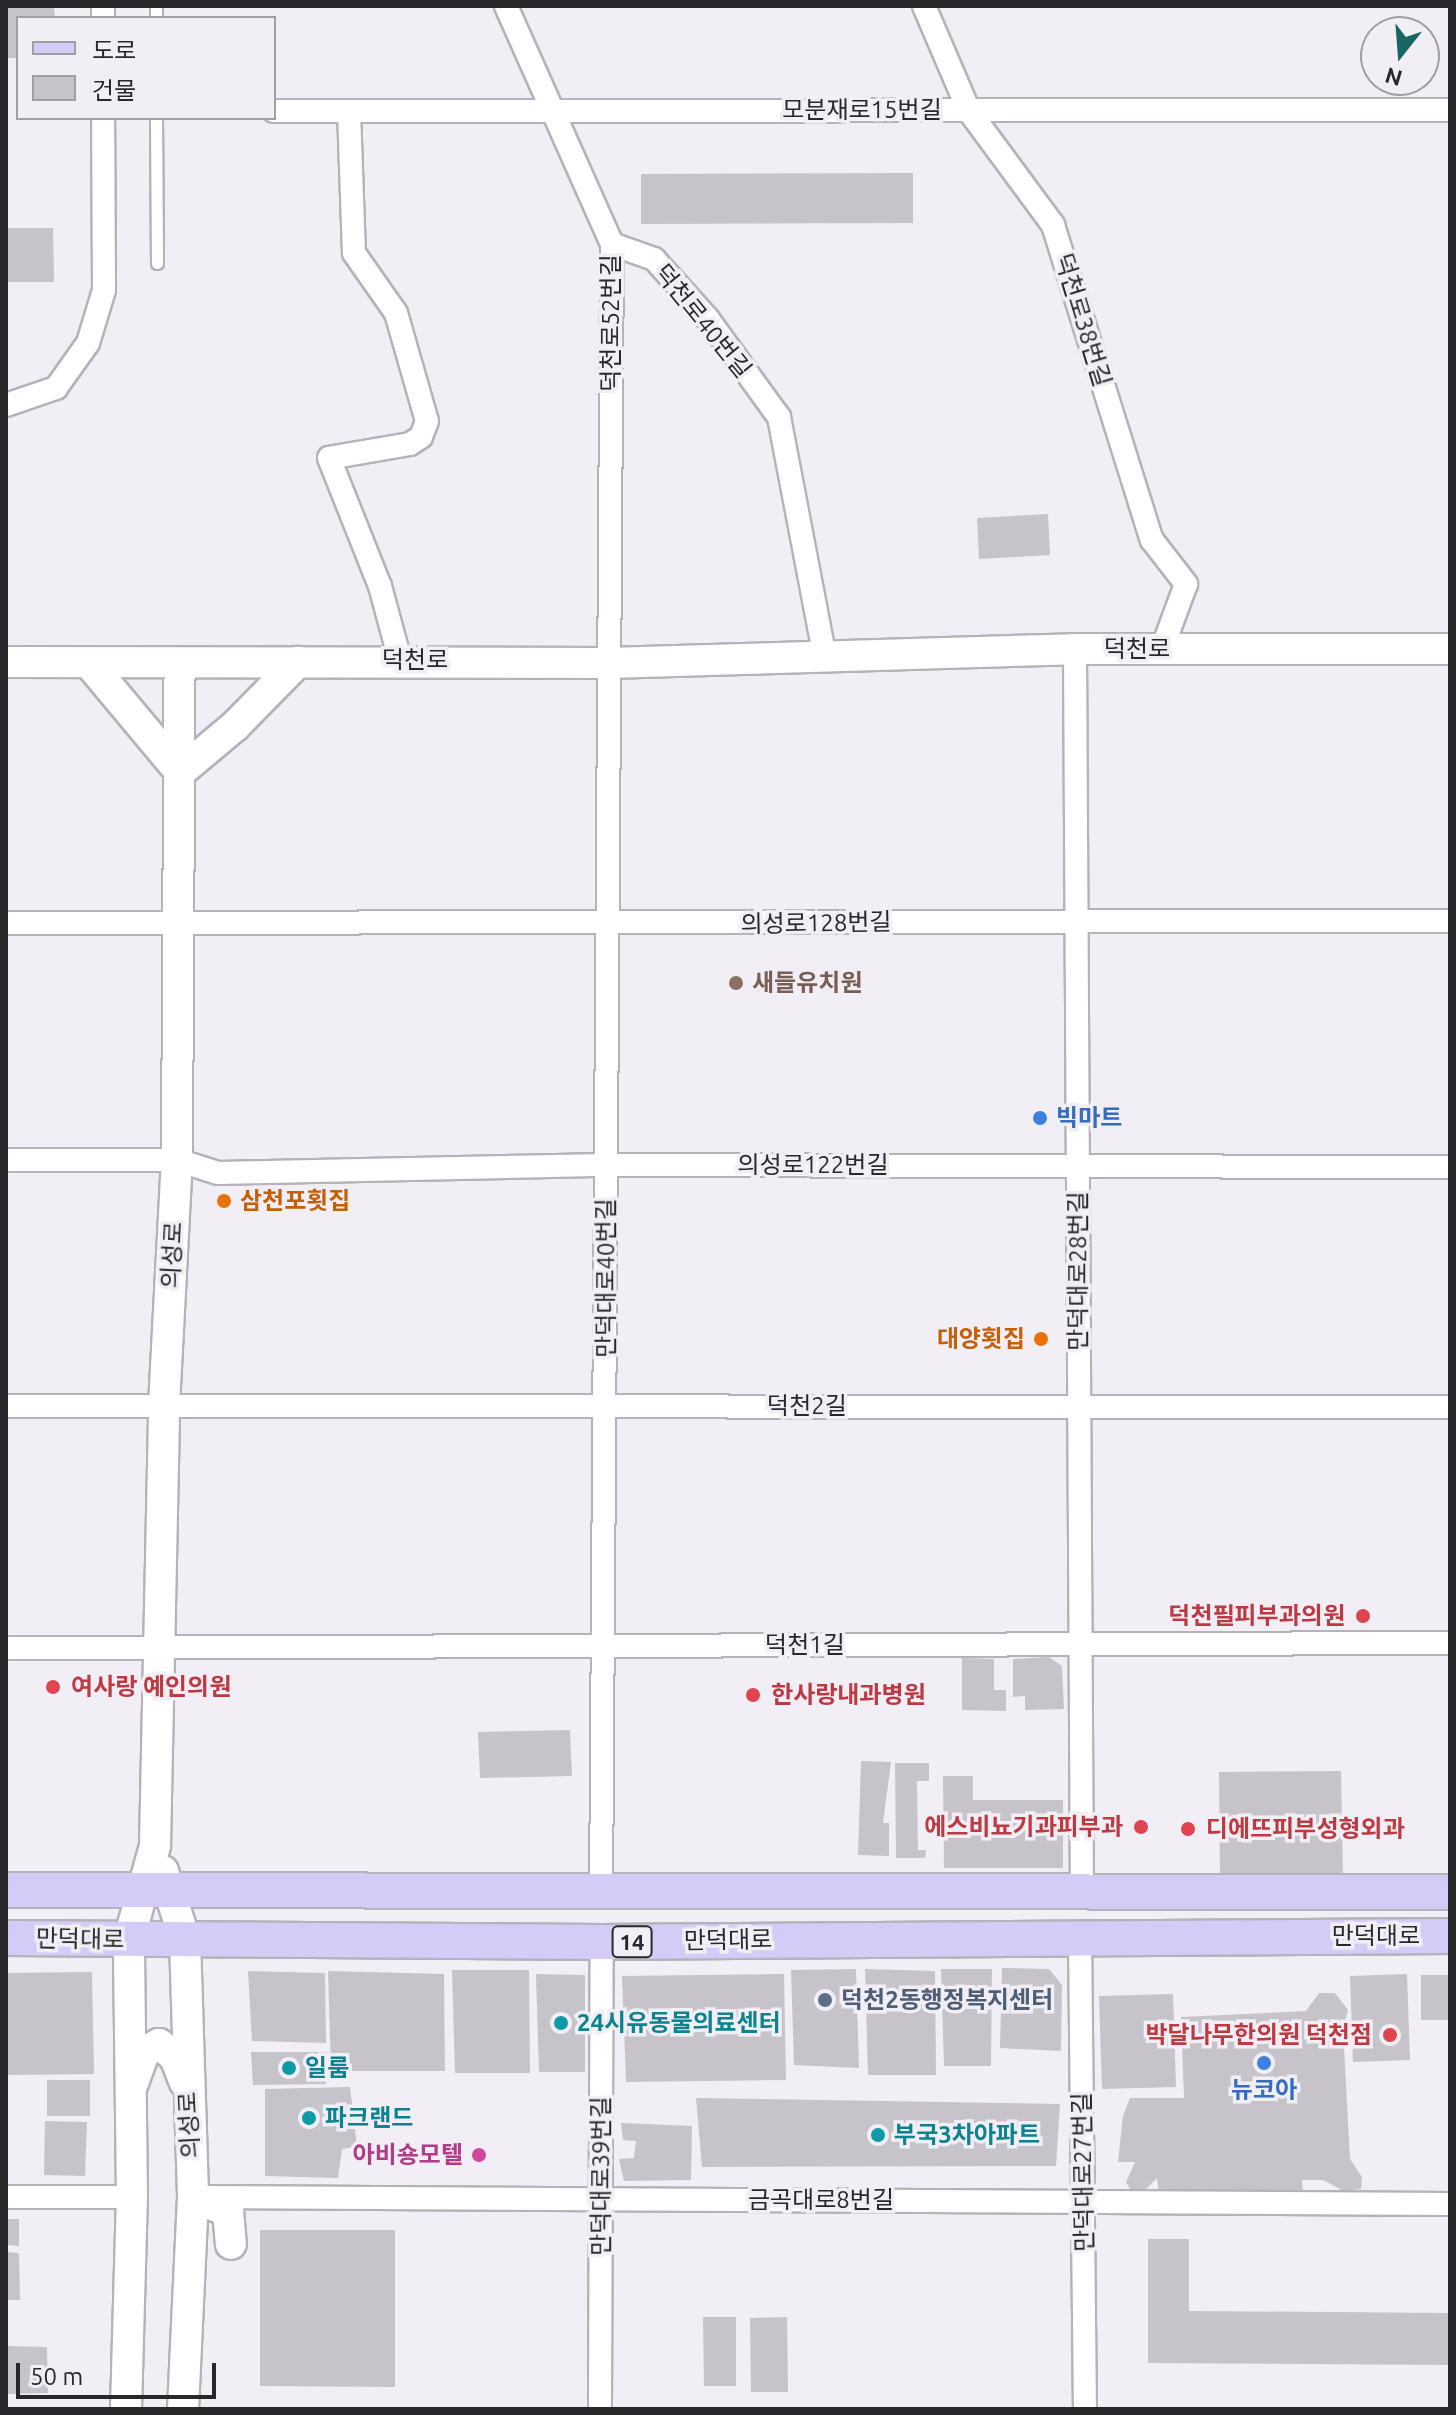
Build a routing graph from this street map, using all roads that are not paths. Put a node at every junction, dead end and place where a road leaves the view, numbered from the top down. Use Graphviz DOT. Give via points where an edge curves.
graph roads {
  1 [pos="506,6"];
  2 [pos="924,6"];
  3 [pos="550,107"];
  4 [pos="1450,110"];
  5 [pos="276,111"];
  6 [pos="349,111"];
  7 [pos="969,111"];
  8 [pos="103,120"];
  9 [pos="156,120"];
  10 [pos="612,244"];
  11 [pos="157,263"];
  12 [pos="6,405"];
  13 [pos="1075,649"];
  14 [pos="1162,649"];
  15 [pos="1450,649"];
  16 [pos="824,654"];
  17 [pos="400,660"];
  18 [pos="6,662"];
  19 [pos="298,662"];
  20 [pos="89,663"];
  21 [pos="609,663"];
  22 [pos="180,664"];
  23 [pos="180,772"];
  24 [pos="1076,920"];
  25 [pos="1450,921"];
  26 [pos="6,923"];
  27 [pos="605,925"];
  28 [pos="181,926"];
  29 [pos="6,1160"];
  30 [pos="177,1160"];
  31 [pos="606,1165"];
  32 [pos="1078,1166"];
  33 [pos="1450,1167"];
  34 [pos="6,1406"];
  35 [pos="164,1406"];
  36 [pos="606,1406"];
  37 [pos="1079,1406"];
  38 [pos="1450,1407"];
  39 [pos="1450,1643"];
  40 [pos="1080,1644"];
  41 [pos="601,1645"];
  42 [pos="159,1646"];
  43 [pos="6,1648"];
  44 [pos="156,1889"];
  45 [pos="6,1890"];
  46 [pos="1082,1892"];
  47 [pos="1450,1892"];
  48 [pos="601,1893"];
  49 [pos="1080,1935"];
  50 [pos="1450,1936"];
  51 [pos="6,1938"];
  52 [pos="129,1939"];
  53 [pos="185,1940"];
  54 [pos="602,1942"];
  55 [pos="132,2086"];
  56 [pos="187,2091"];
  57 [pos="146,2167"];
  58 [pos="6,2197"];
  59 [pos="132,2197"];
  60 [pos="193,2197"];
  61 [pos="600,2199"];
  62 [pos="1084,2201"];
  63 [pos="1450,2204"];
  64 [pos="231,2244"];
  65 [pos="126,2409"];
  66 [pos="183,2409"];
  67 [pos="600,2409"];
  68 [pos="1085,2409"];
  1 -- 3 [label="street, 덕천로52번길"];
  2 -- 7 [label="street, 덕천로38번길"];
  3 -- 6 [label="street, 모분재로15번길"];
  3 -- 7 [label="street, 모분재로15번길"];
  3 -- 10 [label="street, 덕천로52번길"];
  4 -- 7 [label="street, 모분재로15번길"];
  5 -- 6 [label="street, 모분재로15번길"];
  6 -- 17 [label="street" via="354,253 396,313 427,421 421,437 410,444 329,458 380,586"];
  7 -- 14 [label="street, 덕천로38번길" via="1053,225 1152,540 1186,584"];
  8 -- 12 [label="street" via="104,290 88,343 56,388"];
  9 -- 11 [label="lane"];
  10 -- 16 [label="street, 덕천로40번길" via="654,259 708,319 779,417"];
  10 -- 21 [label="street, 덕천로52번길"];
  13 -- 14 [label="main road, 덕천로"];
  13 -- 16 [label="main road, 덕천로"];
  13 -- 24 [label="street, 만덕대로28번길"];
  14 -- 15 [label="main road, 덕천로"];
  16 -- 21 [label="main road, 덕천로"];
  17 -- 19 [label="main road, 덕천로"];
  17 -- 21 [label="main road, 덕천로"];
  18 -- 20 [label="main road, 덕천로"];
  19 -- 22 [label="main road, 덕천로"];
  19 -- 23 [label="main road"];
  20 -- 22 [label="main road, 덕천로"];
  20 -- 23 [label="main road"];
  21 -- 27 [label="street, 만덕대로40번길"];
  22 -- 23 [label="main road, 의성로"];
  23 -- 28 [label="main road, 의성로"];
  24 -- 25 [label="street, 의성로128번길"];
  24 -- 27 [label="street, 의성로128번길"];
  24 -- 32 [label="street, 만덕대로28번길"];
  26 -- 28 [label="street, 의성로128번길"];
  27 -- 28 [label="street, 의성로128번길"];
  27 -- 31 [label="street, 만덕대로40번길"];
  28 -- 30 [label="main road, 의성로"];
  29 -- 30 [label="street, 의성로122번길"];
  30 -- 31 [label="street, 의성로122번길" via="218,1173"];
  30 -- 35 [label="main road, 의성로"];
  31 -- 32 [label="street, 의성로122번길"];
  31 -- 36 [label="street, 만덕대로40번길"];
  32 -- 33 [label="street, 의성로122번길"];
  32 -- 37 [label="street, 만덕대로28번길"];
  34 -- 35 [label="street, 덕천2길"];
  35 -- 36 [label="street, 덕천2길"];
  35 -- 42 [label="main road, 의성로"];
  36 -- 37 [label="street, 덕천2길"];
  36 -- 41 [label="street, 만덕대로40번길"];
  37 -- 38 [label="street, 덕천2길"];
  37 -- 40 [label="street, 만덕대로28번길"];
  39 -- 40 [label="street, 덕천1길"];
  40 -- 41 [label="street, 덕천1길"];
  40 -- 46 [label="street, 만덕대로28번길"];
  41 -- 42 [label="street, 덕천1길"];
  41 -- 48 [label="street, 만덕대로40번길"];
  42 -- 43 [label="street, 덕천1길"];
  42 -- 44 [label="main road, 의성로"];
  44 -- 45 [label="main road, 만덕대로"];
  44 -- 48 [label="main road, 만덕대로"];
  44 -- 52 [label="main road"];
  44 -- 53 [label="main road, 의성로"];
  46 -- 47 [label="main road, 만덕대로"];
  46 -- 48 [label="main road, 만덕대로"];
  49 -- 50 [label="main road, 만덕대로 / 14"];
  49 -- 54 [label="main road, 만덕대로 / 14"];
  49 -- 62 [label="street, 만덕대로27번길"];
  51 -- 52 [label="main road, 만덕대로 / 14"];
  52 -- 53 [label="main road, 만덕대로 / 14"];
  52 -- 55 [label="main road"];
  53 -- 54 [label="main road, 만덕대로 / 14"];
  53 -- 56 [label="main road, 의성로"];
  54 -- 61 [label="street, 만덕대로39번길"];
  55 -- 56 [label="main road" via="144,2052 159,2044 175,2057"];
  55 -- 57 [label="main road" via="146,2101"];
  55 -- 59 [label="main road"];
  56 -- 60 [label="main road, 의성로"];
  58 -- 59 [label="street"];
  59 -- 65 [label="main road"];
  60 -- 61 [label="street, 금곡대로8번길"];
  60 -- 64 [label="main road" via="228,2211"];
  60 -- 66 [label="main road, 의성로"];
  61 -- 62 [label="street, 금곡대로8번길"];
  61 -- 67 [label="street, 만덕대로39번길"];
  62 -- 63 [label="street, 금곡대로8번길"];
  62 -- 68 [label="street, 만덕대로27번길"];
}
